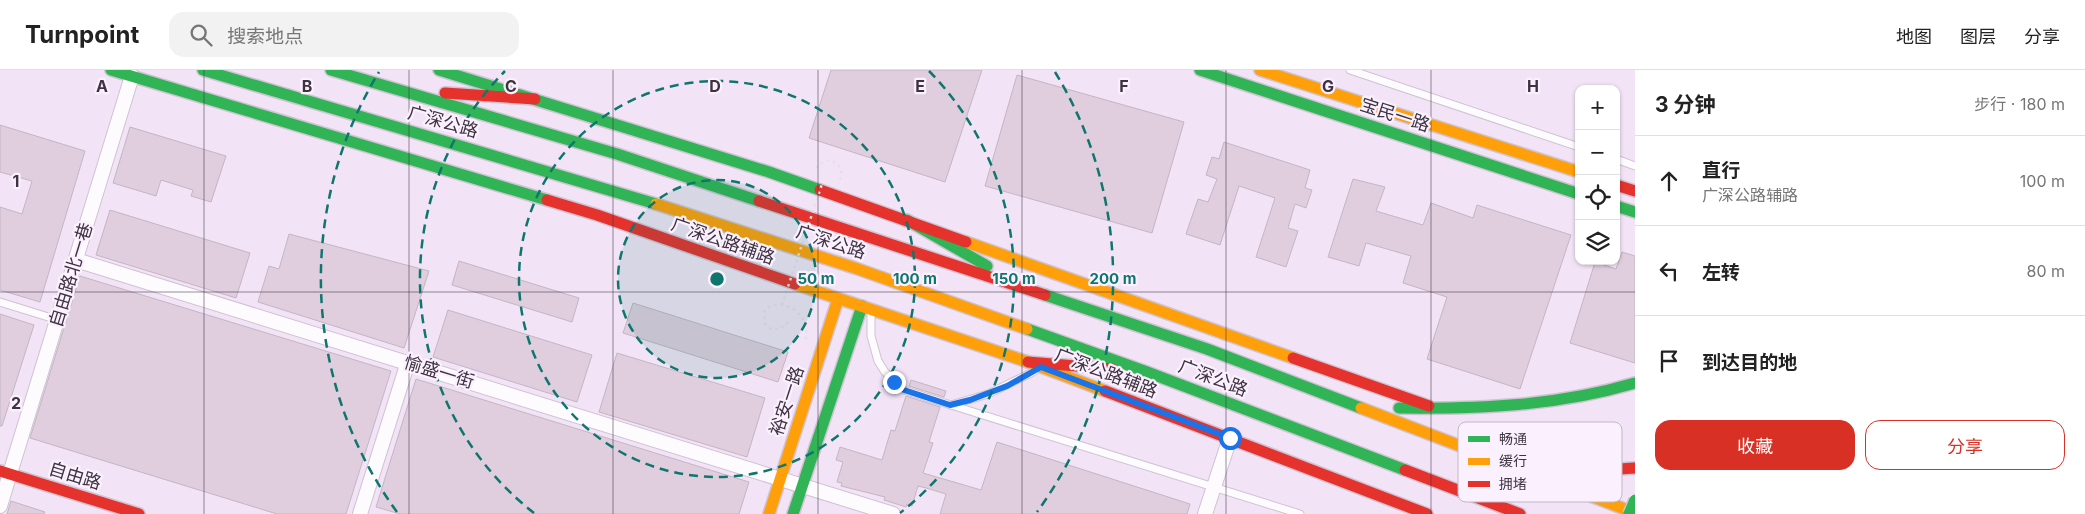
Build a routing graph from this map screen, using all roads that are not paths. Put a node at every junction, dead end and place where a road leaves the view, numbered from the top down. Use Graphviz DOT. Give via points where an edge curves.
graph roads {
  1 [pos="111,70"];
  2 [pos="203,70"];
  3 [pos="331,70"];
  4 [pos="439,70"];
  5 [pos="1200,70"];
  6 [pos="1260,70"];
  7 [pos="1350,70"];
  8 [pos="132,76"];
  9 [pos="398,90"];
  10 [pos="535,99"];
  11 [pos="1575,146"];
  12 [pos="1620,160"];
  13 [pos="1635,166"];
  14 [pos="1575,171"];
  15 [pos="1620,185"];
  16 [pos="1635,190"];
  17 [pos="1575,193"];
  18 [pos="1620,207"];
  19 [pos="1635,212"];
  20 [pos="907,220"];
  21 [pos="76,260"];
  22 [pos="1035,293"];
  23 [pos="838,299"];
  24 [pos="0,302"];
  25 [pos="866,308"];
  26 [pos="58,320"];
  27 [pos="408,362"];
  28 [pos="1028,362"];
  29 [pos="1251,366"];
  30 [pos="1041,367"];
  31 [pos="1147,372"];
  32 [pos="1635,383"];
  33 [pos="1372,400"];
  34 [pos="950,405"];
  35 [pos="1436,408"];
  36 [pos="1507,417"];
  37 [pos="1435,421"];
  38 [pos="1230,438"];
  39 [pos="1458,440"];
  40 [pos="1635,468"];
  41 [pos="1622,469"];
  42 [pos="5,473"];
  43 [pos="780,478"];
  44 [pos="1432,481"];
  45 [pos="803,486"];
  46 [pos="1214,487"];
  47 [pos="1458,491"];
  48 [pos="1458,498"];
  49 [pos="1622,499"];
  50 [pos="1464,502"];
  51 [pos="1488,502"];
  52 [pos="1635,504"];
  53 [pos="0,506"];
  54 [pos="1476,510"];
  55 [pos="139,514"];
  56 [pos="360,514"];
  57 [pos="769,514"];
  58 [pos="793,514"];
  59 [pos="893,514"];
  60 [pos="1205,514"];
  61 [pos="1300,514"];
  62 [pos="1427,514"];
  63 [pos="1520,514"];
  64 [pos="1629,514"];
  1 -- 8 [label="main road, 广深公路辅路"];
  2 -- 31 [label="main road, 广深公路" via="599,186 845,265"];
  3 -- 9 [label="main road, 广深公路"];
  4 -- 10 [label="main road"];
  5 -- 17 [label="main road, 宝民一路"];
  6 -- 14 [label="main road, 宝民一路"];
  7 -- 11 [label="lane"];
  8 -- 21 [label="street, 自由路北一巷"];
  8 -- 23 [label="main road, 广深公路辅路" via="597,216"];
  9 -- 10 [label="main road"];
  9 -- 22 [label="main road, 广深公路" via="617,154"];
  10 -- 20 [label="main road" via="770,172"];
  12 -- 13 [label="lane"];
  15 -- 16 [label="main road"];
  18 -- 19 [label="main road"];
  20 -- 22 [label="main road"];
  20 -- 35 [label="main road"];
  21 -- 26 [label="street, 自由路北一巷"];
  21 -- 27 [label="street, 愉盛一街"];
  22 -- 29 [label="main road, 广深公路"];
  23 -- 25 [label="main road, 广深公路辅路"];
  23 -- 43 [label="main road, 裕安一路"];
  24 -- 26 [label="lane"];
  25 -- 28 [label="main road, 广深公路辅路"];
  25 -- 34 [label="lane" via="874,349 885,372 904,390"];
  25 -- 45 [label="main road"];
  26 -- 42 [label="street, 自由路北一巷"];
  27 -- 43 [label="street, 愉盛一街"];
  27 -- 56 [label="street"];
  28 -- 30 [label="main road, 广深公路辅路"];
  28 -- 31 [label="main road"];
  29 -- 33 [label="main road"];
  29 -- 39 [label="main road, 广深公路"];
  30 -- 34 [label="lane" via="1007,386"];
  30 -- 38 [label="main road, 广深公路辅路"];
  31 -- 44 [label="main road, 广深公路"];
  32 -- 35 [label="main road" via="1573,400 1542,404"];
  34 -- 46 [label="lane"];
  35 -- 36 [label="main road"];
  35 -- 37 [label="main road" via="1395,406"];
  38 -- 46 [label="street"];
  38 -- 62 [label="main road, 广深公路辅路"];
  40 -- 41 [label="main road"];
  42 -- 53 [label="street, 自由路北一巷"];
  42 -- 55 [label="main road, 自由路"];
  43 -- 45 [label="street, 愉盛一街"];
  43 -- 57 [label="main road, 裕安一路"];
  44 -- 47 [label="main road, 广深公路"];
  44 -- 48 [label="main road"];
  45 -- 58 [label="main road"];
  45 -- 59 [label="street, 愉盛一街"];
  46 -- 60 [label="street"];
  46 -- 61 [label="lane"];
  49 -- 52 [label="main road, 广深公路"];
  50 -- 54 [label="main road"];
  51 -- 63 [label="main road, 广深公路"];
  52 -- 64 [label="main road, bridge"];
}
